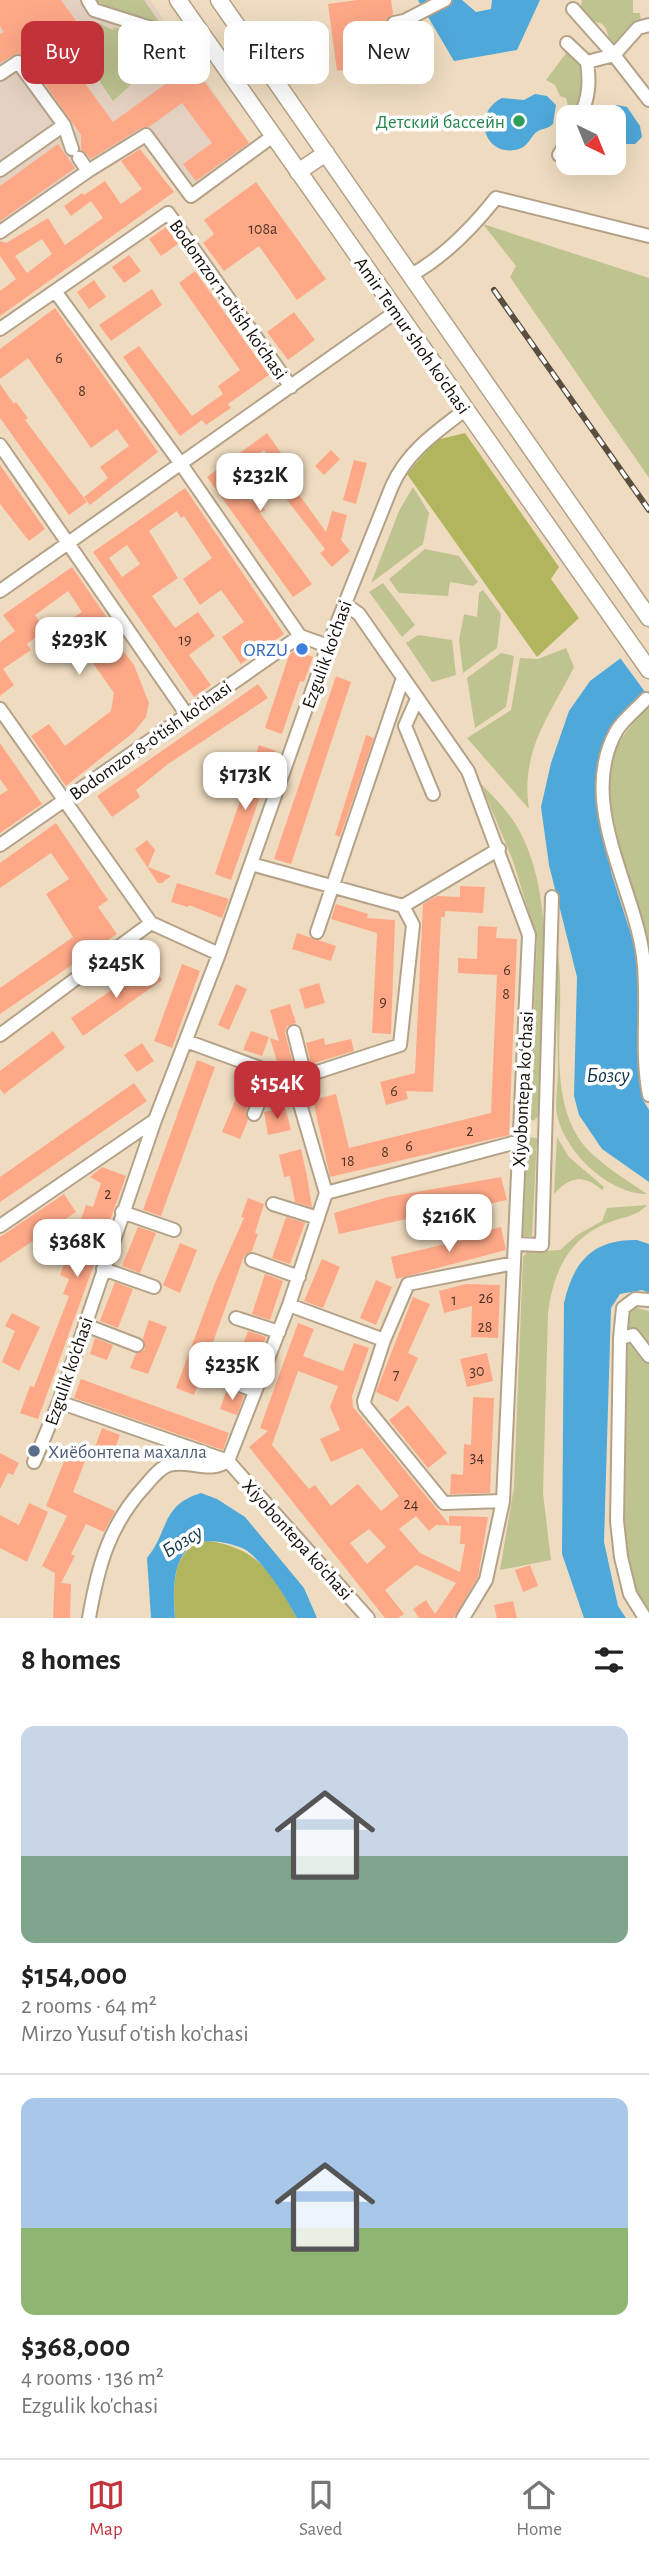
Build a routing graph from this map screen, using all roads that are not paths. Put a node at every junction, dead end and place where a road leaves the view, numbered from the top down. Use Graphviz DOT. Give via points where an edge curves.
graph roads {
  1 [pos="88,0"];
  2 [pos="178,0"];
  3 [pos="219,0"];
  4 [pos="445,0"];
  5 [pos="573,9"];
  6 [pos="129,21"];
  7 [pos="193,21"];
  8 [pos="401,21"];
  9 [pos="649,25"];
  10 [pos="567,44"];
  11 [pos="210,45"];
  12 [pos="614,55"];
  13 [pos="587,62"];
  14 [pos="0,74"];
  15 [pos="649,100"];
  16 [pos="586,105"];
  17 [pos="64,125"];
  18 [pos="273,136"];
  19 [pos="326,153"];
  20 [pos="0,170"];
  21 [pos="88,171"];
  22 [pos="299,172"];
  23 [pos="0,232"];
  24 [pos="649,236"];
  25 [pos="411,275"];
  26 [pos="55,291"];
  27 [pos="397,311"];
  28 [pos="0,329"];
  29 [pos="291,387"];
  30 [pos="465,410"];
  31 [pos="0,444"];
  32 [pos="181,464"];
  33 [pos="68,543"];
  34 [pos="0,591"];
  35 [pos="345,604"];
  36 [pos="649,618"];
  37 [pos="300,636"];
  38 [pos="328,646"];
  39 [pos="649,670"];
  40 [pos="402,678"];
  41 [pos="417,699"];
  42 [pos="646,699"];
  43 [pos="0,709"];
  44 [pos="187,715"];
  45 [pos="433,794"];
  46 [pos="64,801"];
  47 [pos="0,845"];
  48 [pos="499,849"];
  49 [pos="251,864"];
  50 [pos="333,886"];
  51 [pos="552,897"];
  52 [pos="403,906"];
  53 [pos="151,923"];
  54 [pos="317,932"];
  55 [pos="219,954"];
  56 [pos="293,1032"];
  57 [pos="0,1035"];
  58 [pos="186,1041"];
  59 [pos="271,1073"];
  60 [pos="299,1078"];
  61 [pos="649,1094"];
  62 [pos="254,1114"];
  63 [pos="155,1120"];
  64 [pos="520,1127"];
  65 [pos="546,1127"];
  66 [pos="520,1141"];
  67 [pos="326,1193"];
  68 [pos="273,1204"];
  69 [pos="122,1212"];
  70 [pos="318,1218"];
  71 [pos="0,1226"];
  72 [pos="174,1230"];
  73 [pos="514,1244"];
  74 [pos="252,1260"];
  75 [pos="514,1262"];
  76 [pos="103,1269"];
  77 [pos="299,1277"];
  78 [pos="154,1287"];
  79 [pos="649,1300"];
  80 [pos="289,1306"];
  81 [pos="236,1318"];
  82 [pos="85,1325"];
  83 [pos="279,1332"];
  84 [pos="620,1338"];
  85 [pos="384,1340"];
  86 [pos="137,1345"];
  87 [pos="649,1356"];
  88 [pos="209,1373"];
  89 [pos="256,1391"];
  90 [pos="59,1402"];
  91 [pos="228,1461"];
  92 [pos="34,1462"];
  93 [pos="503,1501"];
  94 [pos="89,1618"];
  95 [pos="368,1618"];
  96 [pos="463,1618"];
  97 [pos="645,1618"];
  1 -- 6 [label="street" via="94,10"];
  2 -- 7 [label="main road, Amir Temur shoh ko'chasi"];
  3 -- 19 [label="main road, Amir Temur shoh ko'chasi"];
  4 -- 8 [label="street"];
  5 -- 12 [label="street"];
  9 -- 12 [label="street" via="638,28"];
  10 -- 13 [label="street"];
  11 -- 18 [label="main road, Amir Temur shoh ko'chasi"];
  12 -- 13 [label="street"];
  12 -- 15 [label="street"];
  13 -- 16 [label="street" via="590,83"];
  14 -- 17 [label="street" via="18,62"];
  17 -- 20 [label="street"];
  17 -- 21 [label="street"];
  18 -- 21 [label="street" via="191,196 146,135"];
  18 -- 22 [label="main road, Amir Temur shoh ko'chasi"];
  19 -- 22 [label="main road"];
  19 -- 25 [label="main road, Amir Temur shoh ko'chasi"];
  21 -- 23 [label="street"];
  22 -- 27 [label="main road, Amir Temur shoh ko'chasi"];
  24 -- 25 [label="street" via="496,198 432,263"];
  25 -- 36 [label="main road, Amir Temur shoh ko'chasi"];
  26 -- 28 [label="street"];
  26 -- 29 [label="street, Bodomzor 1-o'tish ko'chasi" via="167,213"];
  26 -- 32 [label="street"];
  27 -- 29 [label="street"];
  27 -- 30 [label="main road, Amir Temur shoh ko'chasi"];
  29 -- 32 [label="street"];
  30 -- 35 [label="street, Ezgulik ko'chasi" via="423,443 397,475"];
  30 -- 39 [label="main road, Amir Temur shoh ko'chasi"];
  31 -- 33 [label="street"];
  32 -- 33 [label="street"];
  32 -- 37 [label="street"];
  33 -- 34 [label="street"];
  33 -- 44 [label="street"];
  35 -- 38 [label="street, Ezgulik ko'chasi"];
  35 -- 40 [label="street, Xiyobontepa koʻchasi" via="359,614"];
  37 -- 38 [label="street"];
  37 -- 44 [label="street, Bodomzor 8-o'tish ko'chasi"];
  38 -- 49 [label="street, Ezgulik ko'chasi"];
  40 -- 41 [label="street, Xiyobontepa koʻchasi"];
  40 -- 50 [label="street"];
  41 -- 45 [label="street" via="405,726"];
  41 -- 48 [label="street, Xiyobontepa koʻchasi" via="468,771"];
  42 -- 61 [label="street" via="618,729 604,761 603,791 618,873 643,953"];
  43 -- 46 [label="street"];
  44 -- 46 [label="street, Bodomzor 8-o'tish ko'chasi"];
  46 -- 47 [label="street, Bodomzor 8-o'tish ko'chasi"];
  46 -- 53 [label="street"];
  48 -- 52 [label="street"];
  48 -- 64 [label="street, Xiyobontepa koʻchasi" via="529,935"];
  49 -- 50 [label="street"];
  49 -- 55 [label="street, Ezgulik ko'chasi"];
  50 -- 52 [label="street"];
  50 -- 54 [label="street"];
  51 -- 65 [label="street"];
  52 -- 60 [label="street" via="413,925 400,1045"];
  53 -- 55 [label="street"];
  53 -- 57 [label="street"];
  55 -- 58 [label="street, Ezgulik ko'chasi"];
  56 -- 60 [label="street"];
  58 -- 59 [label="street"];
  58 -- 63 [label="street, Ezgulik ko'chasi"];
  59 -- 60 [label="street"];
  59 -- 62 [label="street"];
  60 -- 67 [label="street"];
  63 -- 69 [label="street, Ezgulik ko'chasi"];
  63 -- 71 [label="street"];
  64 -- 65 [label="street"];
  64 -- 66 [label="street, Xiyobontepa koʻchasi"];
  65 -- 73 [label="street" via="542,1244"];
  66 -- 67 [label="street"];
  66 -- 73 [label="street, Xiyobontepa koʻchasi"];
  67 -- 70 [label="street"];
  68 -- 70 [label="street"];
  69 -- 72 [label="street"];
  69 -- 76 [label="street, Ezgulik ko'chasi"];
  70 -- 77 [label="street"];
  73 -- 75 [label="street, Xiyobontepa koʻchasi"];
  74 -- 77 [label="street"];
  75 -- 85 [label="street" via="408,1284"];
  75 -- 93 [label="street, Xiyobontepa koʻchasi"];
  76 -- 78 [label="street"];
  76 -- 82 [label="street, Ezgulik ko'chasi"];
  77 -- 80 [label="street"];
  79 -- 84 [label="street" via="635,1299 623,1308"];
  80 -- 83 [label="street"];
  80 -- 85 [label="street"];
  81 -- 83 [label="street"];
  82 -- 86 [label="street"];
  82 -- 90 [label="street, Ezgulik ko'chasi"];
  83 -- 89 [label="street"];
  84 -- 87 [label="street" via="633,1335"];
  84 -- 97 [label="street" via="618,1533 630,1594"];
  85 -- 93 [label="street" via="365,1406 444,1503"];
  88 -- 89 [label="street"];
  89 -- 91 [label="street"];
  90 -- 91 [label="street"];
  90 -- 92 [label="street, Ezgulik ko'chasi"];
  91 -- 94 [label="street" via="160,1469 125,1507 99,1564"];
  91 -- 95 [label="street, Xiyobontepa ko'chasi"];
  93 -- 96 [label="street, Xiyobontepa koʻchasi" via="486,1580"];
}
